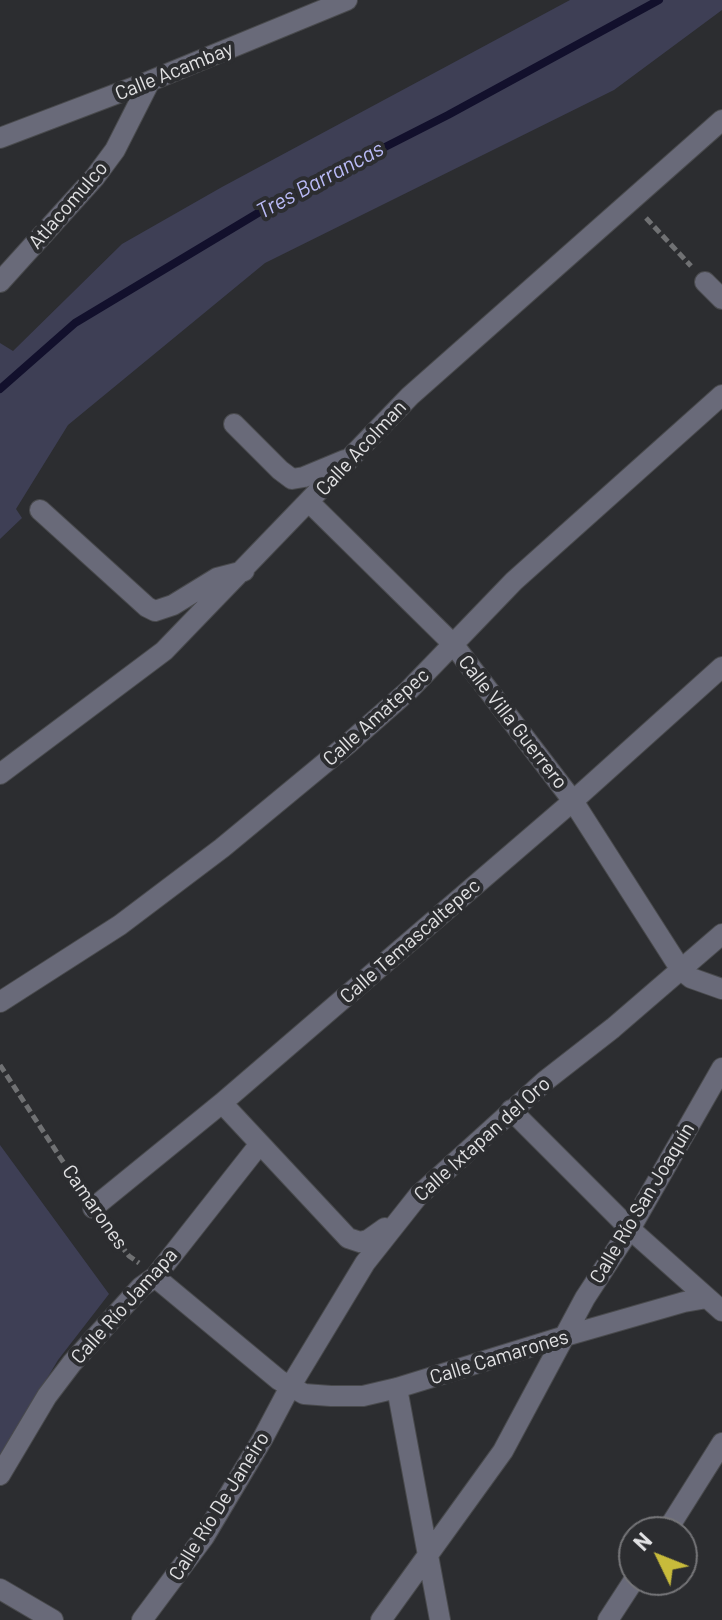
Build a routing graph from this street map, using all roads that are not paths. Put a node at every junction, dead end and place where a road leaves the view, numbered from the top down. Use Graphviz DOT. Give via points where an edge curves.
graph roads {
  1 [pos="347,0"];
  2 [pos="150,81"];
  3 [pos="722,120"];
  4 [pos="0,138"];
  5 [pos="0,282"];
  6 [pos="705,282"];
  7 [pos="722,299"];
  8 [pos="722,395"];
  9 [pos="234,424"];
  10 [pos="354,456"];
  11 [pos="310,503"];
  12 [pos="40,510"];
  13 [pos="244,571"];
  14 [pos="453,644"];
  15 [pos="722,667"];
  16 [pos="0,774"];
  17 [pos="573,801"];
  18 [pos="722,934"];
  19 [pos="681,970"];
  20 [pos="722,989"];
  21 [pos="0,1002"];
  22 [pos="722,1068"];
  23 [pos="222,1103"];
  24 [pos="511,1110"];
  25 [pos="259,1145"];
  26 [pos="93,1208"];
  27 [pos="399,1219"];
  28 [pos="630,1229"];
  29 [pos="155,1277"];
  30 [pos="715,1304"];
  31 [pos="562,1337"];
  32 [pos="290,1387"];
  33 [pos="397,1388"];
  34 [pos="722,1443"];
  35 [pos="0,1475"];
  36 [pos="676,1516"];
  37 [pos="429,1554"];
  38 [pos="0,1589"];
  39 [pos="624,1596"];
  40 [pos="53,1620"];
  41 [pos="142,1620"];
  42 [pos="381,1620"];
  43 [pos="440,1620"];
  44 [pos="608,1620"];
  1 -- 2 [label="street, Calle Acambay"];
  2 -- 4 [label="street, Calle Acambay"];
  2 -- 5 [label="street, Atlacomulco" via="95,177"];
  3 -- 10 [label="street, Calle Acolman" via="410,396"];
  6 -- 7 [label="street"];
  8 -- 14 [label="street, Calle Amatepec" via="514,581"];
  9 -- 10 [label="street" via="292,479"];
  10 -- 11 [label="street, Calle Acolman"];
  11 -- 13 [label="street, Calle Acolman"];
  11 -- 14 [label="street, Calle Villa Guerrero"];
  12 -- 13 [label="street" via="155,611 217,578"];
  13 -- 16 [label="street, Calle Acolman" via="164,651"];
  14 -- 17 [label="street, Calle Villa Guerrero"];
  14 -- 21 [label="street, Calle Amatepec" via="361,733 222,848 120,925"];
  15 -- 17 [label="street, Calle Temascaltepec"];
  17 -- 19 [label="street, Calle Villa Guerrero"];
  17 -- 23 [label="street, Calle Temascaltepec"];
  18 -- 19 [label="street, Calle Ixtapan del Oro"];
  19 -- 20 [label="street"];
  19 -- 24 [label="street, Calle Ixtapan del Oro"];
  22 -- 28 [label="street, Calle Río San Joaquín"];
  23 -- 25 [label="street"];
  23 -- 26 [label="street, Calle Temascaltepec"];
  24 -- 27 [label="street, Calle Ixtapan del Oro"];
  24 -- 28 [label="street"];
  25 -- 27 [label="street" via="348,1238 368,1240"];
  25 -- 29 [label="street, Calle Río Jamapa"];
  27 -- 32 [label="street, Calle Ixtapan del Oro" via="365,1263"];
  28 -- 30 [label="street"];
  28 -- 31 [label="street, Calle Río San Joaquín"];
  29 -- 32 [label="street"];
  29 -- 35 [label="street, Calle Río Jamapa" via="56,1385"];
  30 -- 31 [label="street, Calle Camarones" via="684,1302"];
  31 -- 33 [label="street, Calle Camarones"];
  31 -- 37 [label="street, Calle Río San Joaquín" via="503,1451"];
  32 -- 33 [label="street, Calle Camarones" via="331,1396"];
  32 -- 41 [label="street, Calle Río De Janeiro" via="204,1537"];
  33 -- 37 [label="street"];
  34 -- 36 [label="street"];
  37 -- 42 [label="street"];
  37 -- 43 [label="street"];
  38 -- 40 [label="street"];
  39 -- 44 [label="street"];
}
